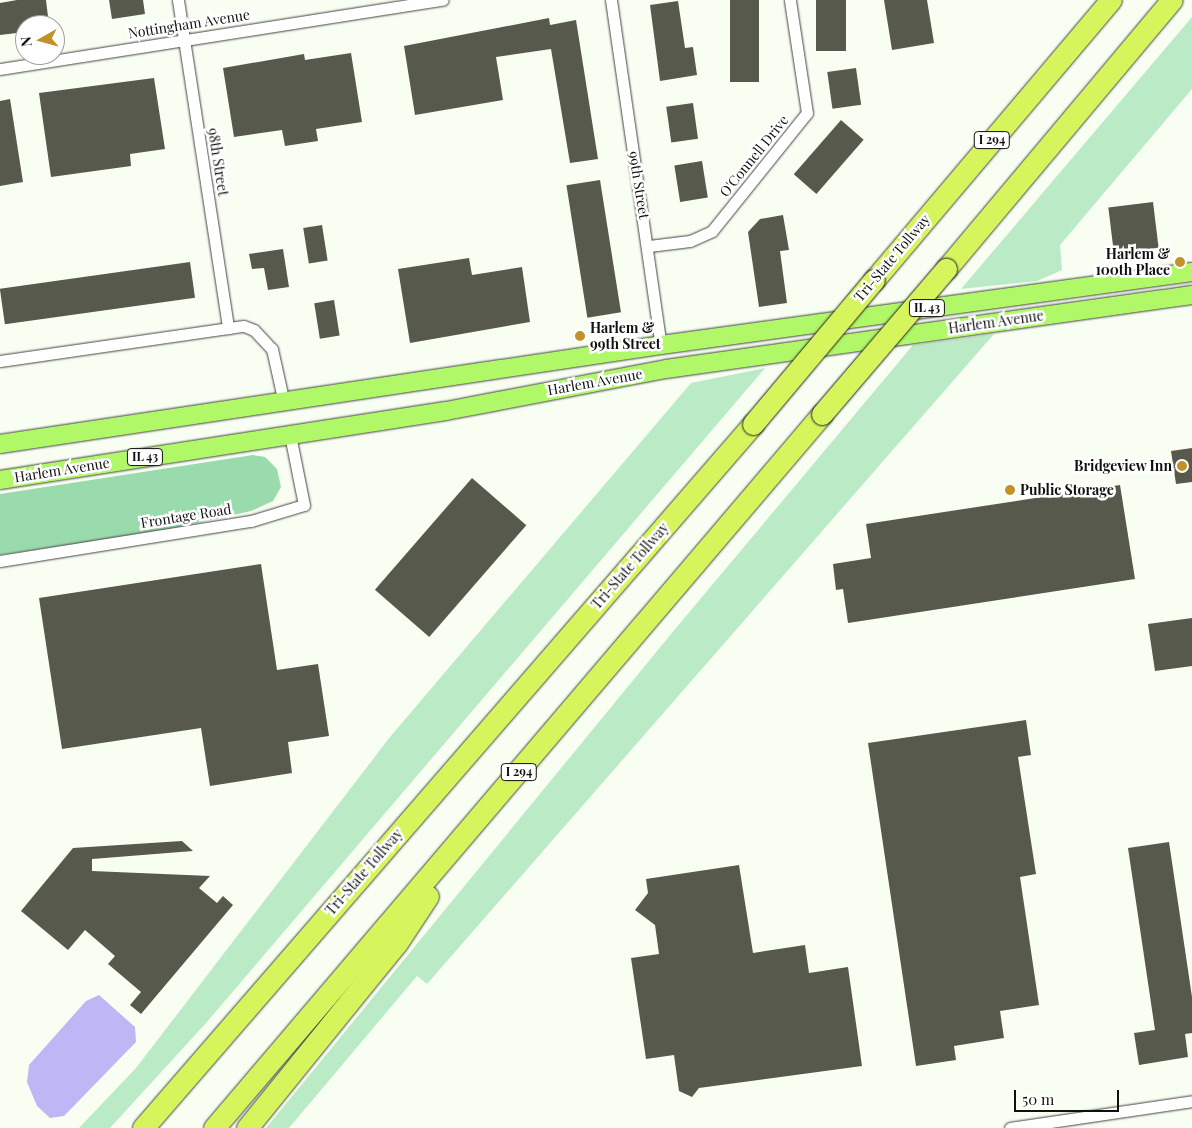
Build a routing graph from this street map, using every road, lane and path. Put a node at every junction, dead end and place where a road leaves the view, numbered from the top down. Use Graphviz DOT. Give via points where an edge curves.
graph roads {
  1 [pos="178,0"];
  2 [pos="442,0"];
  3 [pos="611,0"];
  4 [pos="790,0"];
  5 [pos="1111,0"];
  6 [pos="1172,0"];
  7 [pos="184,41"];
  8 [pos="0,69"];
  9 [pos="649,246"];
  10 [pos="1192,272"];
  11 [pos="1192,295"];
  12 [pos="228,328"];
  13 [pos="662,345"];
  14 [pos="0,361"];
  15 [pos="666,369"];
  16 [pos="284,403"];
  17 [pos="290,434"];
  18 [pos="0,444"];
  19 [pos="0,480"];
  20 [pos="0,561"];
  21 [pos="478,820"];
  22 [pos="1192,1101"];
  23 [pos="143,1128"];
  24 [pos="214,1128"];
  25 [pos="247,1128"];
  26 [pos="1010,1128"];
  1 -- 7 [label="street, 98th Street"];
  2 -- 7 [label="street, Nottingham Avenue"];
  3 -- 9 [label="street, 99th Street"];
  4 -- 9 [label="street, O'Connell Drive" via="807,114 712,231 690,241"];
  5 -- 23 [label="highway, Tri-State Tollway / I 294, bridge" via="752,424"];
  6 -- 21 [label="highway, I 294, bridge"];
  7 -- 8 [label="street, Nottingham Avenue"];
  7 -- 12 [label="street, 98th Street"];
  9 -- 13 [label="street, 99th Street"];
  10 -- 13 [label="main road, Harlem Avenue / IL 43"];
  11 -- 15 [label="main road, Harlem Avenue / IL 43"];
  12 -- 14 [label="street"];
  12 -- 16 [label="street" via="244,326 264,338 276,359"];
  13 -- 15 [label="main road, 99th Street"];
  13 -- 16 [label="main road, Harlem Avenue / IL 43"];
  15 -- 17 [label="main road, Harlem Avenue / IL 43" via="446,411"];
  16 -- 18 [label="main road, Harlem Avenue / IL 43"];
  17 -- 19 [label="main road, Harlem Avenue / IL 43"];
  17 -- 20 [label="street, Frontage Road" via="304,505 251,521"];
  21 -- 24 [label="highway, I 294"];
  21 -- 25 [label="highway" via="397,943"];
  22 -- 26 [label="street"];
}
